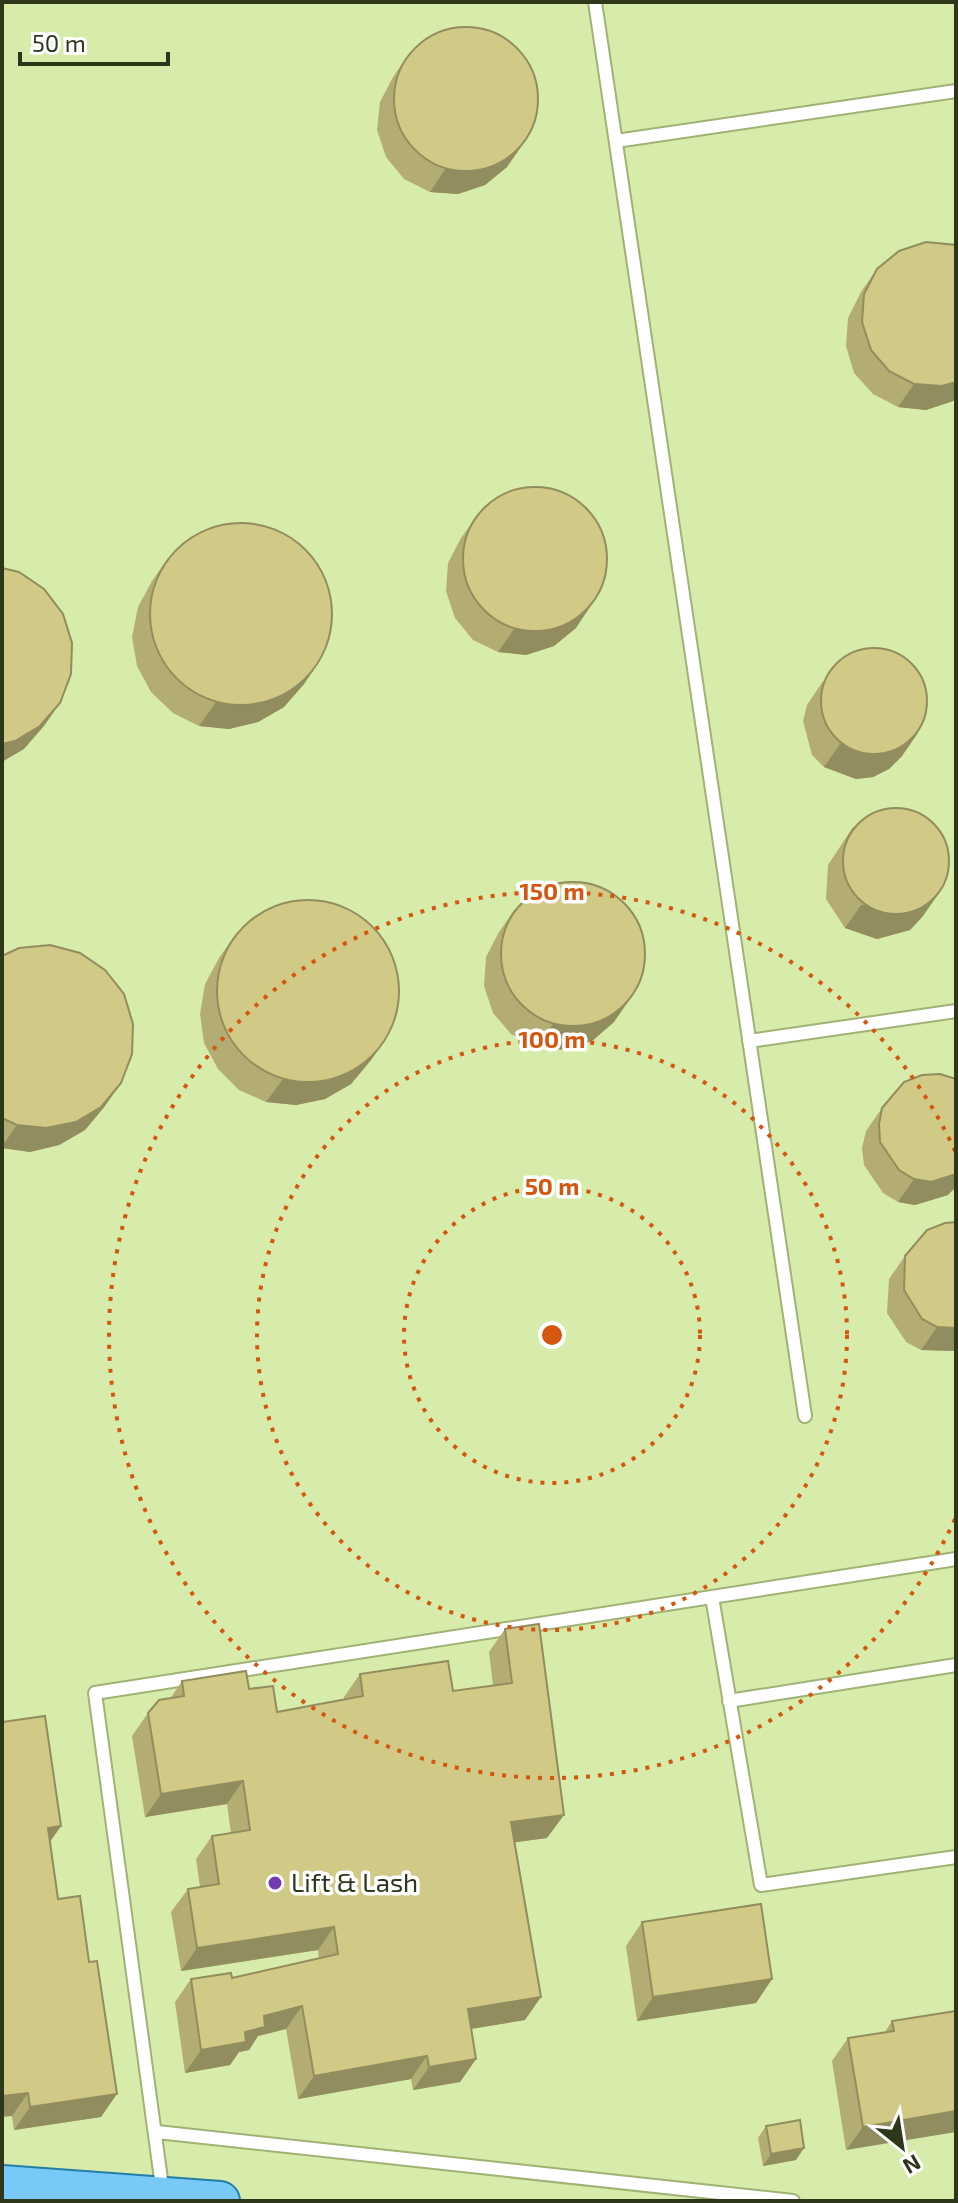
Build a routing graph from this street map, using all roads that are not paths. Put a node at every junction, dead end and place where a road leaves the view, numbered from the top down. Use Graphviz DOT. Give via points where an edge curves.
graph roads {
  1 [pos="595,2"];
  2 [pos="956,91"];
  3 [pos="616,141"];
  4 [pos="956,1011"];
  5 [pos="749,1041"];
  6 [pos="805,1416"];
  7 [pos="956,1559"];
  8 [pos="712,1597"];
  9 [pos="956,1665"];
  10 [pos="729,1701"];
  11 [pos="956,1857"];
  12 [pos="157,2132"];
  13 [pos="2,2185"];
  14 [pos="163,2199"];
  15 [pos="220,2201"];
  16 [pos="793,2201"];
  1 -- 3 [label="lane"];
  2 -- 3 [label="lane"];
  3 -- 5 [label="lane"];
  4 -- 5 [label="lane"];
  5 -- 6 [label="lane"];
  7 -- 8 [label="lane"];
  8 -- 10 [label="lane"];
  8 -- 12 [label="lane" via="95,1693"];
  9 -- 10 [label="lane"];
  10 -- 11 [label="lane" via="761,1885"];
  12 -- 14 [label="lane"];
  12 -- 16 [label="lane"];
  13 -- 14 [label="main road"];
  14 -- 15 [label="main road"];
}
